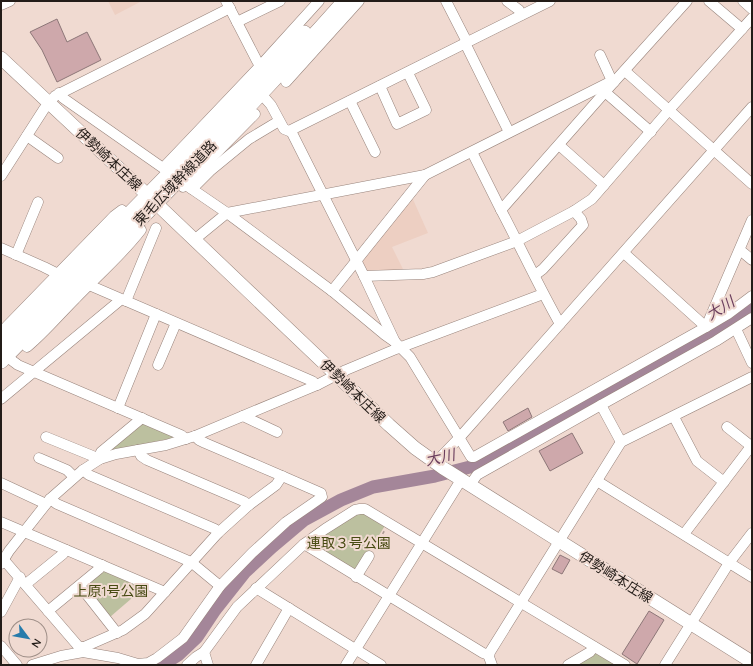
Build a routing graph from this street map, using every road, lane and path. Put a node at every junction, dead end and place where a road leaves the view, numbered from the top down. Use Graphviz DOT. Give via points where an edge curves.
graph roads {
  1 [pos="10,1"];
  2 [pos="280,1"];
  3 [pos="319,1"];
  4 [pos="333,1"];
  5 [pos="345,1"];
  6 [pos="359,1"];
  7 [pos="446,1"];
  8 [pos="507,1"];
  9 [pos="550,1"];
  10 [pos="709,1"];
  11 [pos="743,1"];
  12 [pos="684,2"];
  13 [pos="268,4"];
  14 [pos="1,5"];
  15 [pos="228,5"];
  16 [pos="309,5"];
  17 [pos="752,9"];
  18 [pos="521,15"];
  19 [pos="752,18"];
  20 [pos="303,19"];
  21 [pos="237,22"];
  22 [pos="742,29"];
  23 [pos="466,43"];
  24 [pos="297,48"];
  25 [pos="316,49"];
  26 [pos="600,55"];
  27 [pos="1,58"];
  28 [pos="260,66"];
  29 [pos="625,71"];
  30 [pos="408,73"];
  31 [pos="613,81"];
  32 [pos="286,82"];
  33 [pos="380,86"];
  34 [pos="258,90"];
  35 [pos="605,92"];
  36 [pos="59,93"];
  37 [pos="228,100"];
  38 [pos="350,101"];
  39 [pos="49,103"];
  40 [pos="752,107"];
  41 [pos="669,110"];
  42 [pos="255,114"];
  43 [pos="221,121"];
  44 [pos="279,121"];
  45 [pos="291,131"];
  46 [pos="238,132"];
  47 [pos="509,132"];
  48 [pos="651,132"];
  49 [pos="27,136"];
  50 [pos="220,138"];
  51 [pos="559,145"];
  52 [pos="196,148"];
  53 [pos="715,151"];
  54 [pos="375,152"];
  55 [pos="472,152"];
  56 [pos="58,158"];
  57 [pos="204,167"];
  58 [pos="1,175"];
  59 [pos="425,175"];
  60 [pos="752,184"];
  61 [pos="604,185"];
  62 [pos="187,187"];
  63 [pos="324,194"];
  64 [pos="152,199"];
  65 [pos="38,202"];
  66 [pos="122,210"];
  67 [pos="501,210"];
  68 [pos="574,211"];
  69 [pos="227,213"];
  70 [pos="752,220"];
  71 [pos="156,228"];
  72 [pos="141,230"];
  73 [pos="121,238"];
  74 [pos="194,240"];
  75 [pos="517,241"];
  76 [pos="1,248"];
  77 [pos="740,250"];
  78 [pos="624,253"];
  79 [pos="16,255"];
  80 [pos="752,260"];
  81 [pos="356,261"];
  82 [pos="109,265"];
  83 [pos="65,273"];
  84 [pos="535,275"];
  85 [pos="364,276"];
  86 [pos="89,285"];
  87 [pos="332,291"];
  88 [pos="543,294"];
  89 [pos="752,296"];
  90 [pos="34,298"];
  91 [pos="74,299"];
  92 [pos="123,300"];
  93 [pos="57,304"];
  94 [pos="156,314"];
  95 [pos="27,318"];
  96 [pos="752,318"];
  97 [pos="176,323"];
  98 [pos="560,324"];
  99 [pos="706,327"];
  100 [pos="736,329"];
  101 [pos="398,345"];
  102 [pos="27,347"];
  103 [pos="2,348"];
  104 [pos="752,363"];
  105 [pos="158,365"];
  106 [pos="34,372"];
  107 [pos="336,375"];
  108 [pos="752,377"];
  109 [pos="318,385"];
  110 [pos="1,398"];
  111 [pos="601,405"];
  112 [pos="118,408"];
  113 [pos="243,416"];
  114 [pos="674,417"];
  115 [pos="142,418"];
  116 [pos="727,427"];
  117 [pos="277,432"];
  118 [pos="46,437"];
  119 [pos="191,437"];
  120 [pos="460,437"];
  121 [pos="621,442"];
  122 [pos="752,446"];
  123 [pos="138,450"];
  124 [pos="39,458"];
  125 [pos="100,459"];
  126 [pos="439,466"];
  127 [pos="83,470"];
  128 [pos="282,476"];
  129 [pos="74,477"];
  130 [pos="464,481"];
  131 [pos="597,481"];
  132 [pos="724,482"];
  133 [pos="1,483"];
  134 [pos="48,502"];
  135 [pos="248,505"];
  136 [pos="1,522"];
  137 [pos="389,523"];
  138 [pos="24,532"];
  139 [pos="218,533"];
  140 [pos="752,533"];
  141 [pos="684,534"];
  142 [pos="560,542"];
  143 [pos="304,544"];
  144 [pos="422,544"];
  145 [pos="66,550"];
  146 [pos="369,556"];
  147 [pos="2,562"];
  148 [pos="192,562"];
  149 [pos="729,563"];
  150 [pos="102,565"];
  151 [pos="356,577"];
  152 [pos="752,577"];
  153 [pos="23,581"];
  154 [pos="80,586"];
  155 [pos="220,586"];
  156 [pos="256,588"];
  157 [pos="165,592"];
  158 [pos="389,596"];
  159 [pos="521,603"];
  160 [pos="289,608"];
  161 [pos="48,611"];
  162 [pos="1,612"];
  163 [pos="691,624"];
  164 [pos="117,633"];
  165 [pos="1,646"];
  166 [pos="594,647"];
  167 [pos="84,649"];
  168 [pos="356,650"];
  169 [pos="204,652"];
  170 [pos="489,655"];
  171 [pos="752,662"];
  172 [pos="17,665"];
  173 [pos="32,665"];
  174 [pos="187,665"];
  175 [pos="208,665"];
  176 [pos="256,665"];
  177 [pos="346,665"];
  178 [pos="381,665"];
  179 [pos="492,665"];
  180 [pos="568,665"];
  181 [pos="625,665"];
  182 [pos="666,665"];
  1 -- 14 [label="street"];
  2 -- 13 [label="street"];
  3 -- 16 [label="street"];
  4 -- 24 [label="highway, 東毛広域幹線道路"];
  5 -- 24 [label="highway, 東毛広域幹線道路"];
  6 -- 25 [label="street"];
  7 -- 23 [label="street"];
  8 -- 18 [label="street" via="519,10"];
  9 -- 18 [label="street"];
  10 -- 22 [label="street"];
  11 -- 17 [label="street"];
  12 -- 29 [label="street"];
  13 -- 21 [label="street"];
  15 -- 21 [label="street"];
  15 -- 36 [label="street"];
  16 -- 20 [label="street"];
  18 -- 23 [label="street"];
  19 -- 22 [label="street"];
  20 -- 24 [label="street" via="298,33"];
  20 -- 28 [label="street"];
  21 -- 28 [label="street"];
  22 -- 41 [label="street"];
  23 -- 30 [label="street"];
  23 -- 47 [label="street"];
  24 -- 25 [label="street"];
  24 -- 34 [label="highway, 東毛広域幹線道路"];
  25 -- 32 [label="street"];
  26 -- 31 [label="street"];
  27 -- 39 [label="main road, 伊勢崎本庄線"];
  28 -- 37 [label="street"];
  29 -- 31 [label="street"];
  29 -- 41 [label="street"];
  30 -- 33 [label="street"];
  30 -- 33 [label="street" via="426,110 397,124"];
  31 -- 35 [label="street"];
  31 -- 47 [label="street"];
  33 -- 38 [label="street"];
  34 -- 43 [label="highway, 東毛広域幹線道路"];
  34 -- 44 [label="street" via="271,105"];
  34 -- 50 [label="highway, 東毛広域幹線道路"];
  35 -- 48 [label="street"];
  35 -- 51 [label="street"];
  36 -- 39 [label="street"];
  36 -- 52 [label="street" via="163,168"];
  37 -- 43 [label="street"];
  37 -- 52 [label="street"];
  38 -- 45 [label="street"];
  38 -- 54 [label="street"];
  39 -- 49 [label="street"];
  39 -- 64 [label="main road, 伊勢崎本庄線"];
  40 -- 53 [label="street"];
  41 -- 48 [label="street"];
  41 -- 53 [label="street"];
  42 -- 46 [label="street"];
  43 -- 52 [label="highway, 東毛広域幹線道路"];
  44 -- 45 [label="street" via="286,131"];
  44 -- 62 [label="street" via="249,139"];
  45 -- 63 [label="street"];
  46 -- 50 [label="street"];
  46 -- 57 [label="street"];
  47 -- 55 [label="street"];
  48 -- 61 [label="street"];
  49 -- 56 [label="street"];
  49 -- 58 [label="street"];
  50 -- 52 [label="highway, 東毛広域幹線道路"];
  51 -- 61 [label="street"];
  51 -- 67 [label="street"];
  52 -- 57 [label="street" via="207,157"];
  52 -- 64 [label="highway, 東毛広域幹線道路"];
  53 -- 60 [label="street"];
  53 -- 78 [label="street"];
  55 -- 59 [label="street"];
  55 -- 67 [label="street"];
  57 -- 62 [label="street"];
  59 -- 63 [label="street"];
  59 -- 81 [label="street"];
  61 -- 68 [label="street" via="592,200"];
  62 -- 69 [label="street"];
  63 -- 69 [label="street"];
  63 -- 81 [label="street"];
  64 -- 73 [label="highway, 東毛広域幹線道路"];
  64 -- 74 [label="main road, 伊勢崎本庄線"];
  64 -- 83 [label="highway, 東毛広域幹線道路"];
  65 -- 79 [label="street"];
  66 -- 83 [label="street"];
  67 -- 75 [label="street"];
  68 -- 75 [label="street"];
  68 -- 84 [label="street" via="582,224"];
  69 -- 74 [label="street"];
  69 -- 87 [label="street"];
  70 -- 77 [label="street"];
  71 -- 92 [label="street"];
  72 -- 82 [label="street"];
  73 -- 82 [label="street"];
  73 -- 93 [label="highway, 東毛広域幹線道路"];
  74 -- 107 [label="main road, 伊勢崎本庄線"];
  75 -- 84 [label="street"];
  75 -- 85 [label="street" via="428,274"];
  76 -- 79 [label="street"];
  77 -- 80 [label="street"];
  77 -- 99 [label="street"];
  78 -- 98 [label="street"];
  78 -- 99 [label="street"];
  79 -- 83 [label="street"];
  81 -- 85 [label="street"];
  81 -- 87 [label="street"];
  82 -- 86 [label="street"];
  83 -- 90 [label="street"];
  83 -- 95 [label="highway, 東毛広域幹線道路"];
  84 -- 88 [label="street"];
  85 -- 101 [label="street"];
  86 -- 91 [label="street"];
  86 -- 92 [label="street"];
  87 -- 101 [label="street"];
  88 -- 98 [label="street"];
  88 -- 101 [label="street"];
  89 -- 99 [label="street"];
  90 -- 95 [label="street"];
  90 -- 103 [label="street" via="7,326"];
  91 -- 93 [label="street"];
  91 -- 102 [label="street"];
  92 -- 94 [label="street"];
  92 -- 106 [label="street"];
  93 -- 103 [label="highway, 東毛広域幹線道路"];
  94 -- 97 [label="street"];
  94 -- 112 [label="street"];
  95 -- 103 [label="highway, 東毛広域幹線道路"];
  96 -- 100 [label="street"];
  97 -- 105 [label="street"];
  97 -- 109 [label="street"];
  98 -- 120 [label="street"];
  99 -- 120 [label="street" via="474,457"];
  100 -- 104 [label="street"];
  100 -- 111 [label="street"];
  101 -- 107 [label="street"];
  101 -- 120 [label="street" via="410,357"];
  103 -- 106 [label="street" via="18,365"];
  106 -- 110 [label="street"];
  106 -- 112 [label="street"];
  107 -- 109 [label="street"];
  107 -- 126 [label="main road, 伊勢崎本庄線" via="403,438"];
  108 -- 114 [label="street"];
  109 -- 113 [label="street"];
  111 -- 121 [label="street"];
  111 -- 130 [label="street"];
  112 -- 115 [label="street"];
  113 -- 117 [label="street"];
  113 -- 119 [label="street"];
  114 -- 121 [label="street"];
  114 -- 132 [label="street" via="697,461"];
  115 -- 119 [label="street"];
  115 -- 125 [label="street" via="101,452"];
  116 -- 122 [label="street"];
  118 -- 125 [label="street"];
  119 -- 123 [label="street"];
  119 -- 128 [label="street"];
  120 -- 126 [label="street"];
  121 -- 131 [label="street"];
  122 -- 132 [label="street"];
  123 -- 125 [label="street"];
  123 -- 135 [label="street" via="141,456 148,460"];
  124 -- 129 [label="street" via="67,470"];
  125 -- 127 [label="street"];
  126 -- 130 [label="main road, 伊勢崎本庄線"];
  127 -- 129 [label="street"];
  127 -- 139 [label="street" via="89,475 215,529"];
  128 -- 135 [label="street" via="276,485"];
  128 -- 155 [label="street" via="321,493 322,497 286,522"];
  129 -- 134 [label="street"];
  130 -- 142 [label="main road, 伊勢崎本庄線"];
  130 -- 144 [label="street"];
  131 -- 141 [label="street"];
  131 -- 142 [label="street"];
  132 -- 141 [label="street"];
  133 -- 134 [label="street"];
  134 -- 138 [label="street"];
  134 -- 148 [label="street"];
  135 -- 139 [label="street"];
  136 -- 138 [label="street"];
  137 -- 143 [label="street" via="365,509 355,510"];
  137 -- 144 [label="street"];
  137 -- 146 [label="path"];
  138 -- 145 [label="street"];
  138 -- 147 [label="street"];
  139 -- 148 [label="street"];
  140 -- 149 [label="street"];
  141 -- 149 [label="street"];
  142 -- 159 [label="street"];
  142 -- 163 [label="main road, 伊勢崎本庄線"];
  143 -- 151 [label="street"];
  143 -- 156 [label="street"];
  144 -- 158 [label="street"];
  144 -- 159 [label="street"];
  145 -- 150 [label="street"];
  145 -- 153 [label="street"];
  146 -- 151 [label="street"];
  147 -- 153 [label="street"];
  148 -- 155 [label="street"];
  148 -- 157 [label="street"];
  149 -- 152 [label="street"];
  149 -- 163 [label="street"];
  150 -- 154 [label="street"];
  150 -- 157 [label="street"];
  151 -- 158 [label="street"];
  153 -- 161 [label="street"];
  153 -- 162 [label="street"];
  154 -- 161 [label="street"];
  154 -- 164 [label="street"];
  155 -- 167 [label="street" via="183,638 157,658 138,664"];
  156 -- 160 [label="street"];
  156 -- 169 [label="street" via="237,607"];
  157 -- 164 [label="street" via="145,614"];
  158 -- 168 [label="street"];
  158 -- 170 [label="street"];
  159 -- 166 [label="street"];
  159 -- 170 [label="street"];
  160 -- 168 [label="street"];
  160 -- 176 [label="street"];
  161 -- 167 [label="street" via="79,647"];
  163 -- 171 [label="main road, 伊勢崎本庄線"];
  163 -- 182 [label="street"];
  164 -- 167 [label="street"];
  165 -- 172 [label="street"];
  166 -- 180 [label="street"];
  166 -- 181 [label="street"];
  167 -- 173 [label="street"];
  168 -- 177 [label="street"];
  168 -- 178 [label="street"];
  169 -- 174 [label="street"];
  169 -- 175 [label="street"];
  170 -- 179 [label="street"];
}
